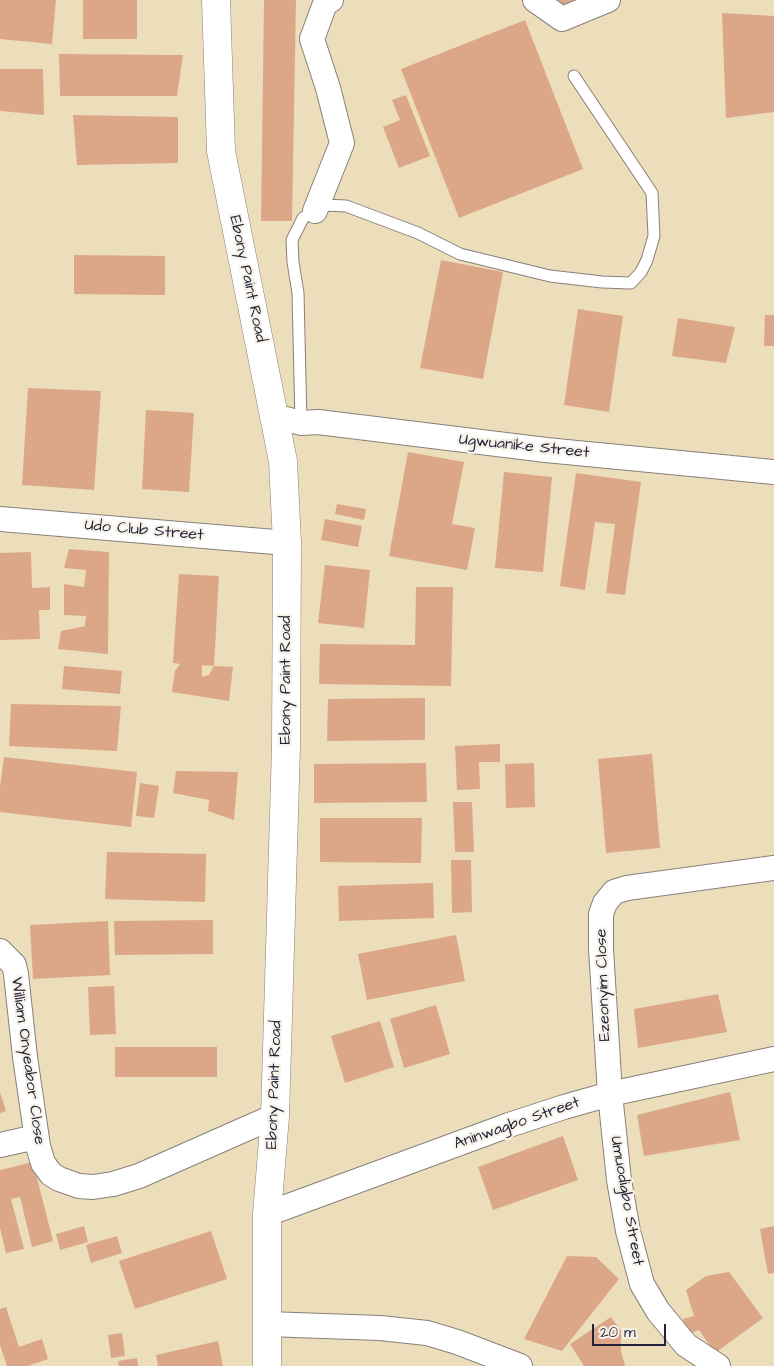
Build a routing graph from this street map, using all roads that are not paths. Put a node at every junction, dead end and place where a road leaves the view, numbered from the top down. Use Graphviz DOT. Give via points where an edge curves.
graph roads {
  1 [pos="216,0"];
  2 [pos="331,0"];
  3 [pos="535,0"];
  4 [pos="608,0"];
  5 [pos="574,76"];
  6 [pos="315,211"];
  7 [pos="275,416"];
  8 [pos="301,423"];
  9 [pos="774,472"];
  10 [pos="0,520"];
  11 [pos="287,543"];
  12 [pos="774,868"];
  13 [pos="0,951"];
  14 [pos="774,1059"];
  15 [pos="610,1094"];
  16 [pos="275,1116"];
  17 [pos="36,1136"];
  18 [pos="0,1145"];
  19 [pos="267,1214"];
  20 [pos="267,1324"];
  21 [pos="267,1366"];
  22 [pos="520,1366"];
  23 [pos="718,1366"];
  1 -- 7 [label="street, Ebony Paint Road" via="221,151"];
  2 -- 6 [label="street" via="326,1 312,39 342,144"];
  3 -- 4 [label="street" via="562,19"];
  5 -- 6 [label="lane" via="652,193 654,236 641,272 630,283 550,276 460,254 418,233 346,206 324,205"];
  6 -- 8 [label="lane" via="303,218 292,240 298,294"];
  7 -- 8 [label="street, Ugwuanike Street"];
  7 -- 11 [label="street, Ebony Paint Road" via="283,461"];
  8 -- 9 [label="street, Ugwuanike Street" via="318,422 546,450"];
  10 -- 11 [label="street, Udo Club Street"];
  11 -- 16 [label="street, Ebony Paint Road" via="286,746"];
  12 -- 15 [label="street, Ezeonyim Close" via="626,888 614,892 605,903 601,914 601,950"];
  13 -- 17 [label="street, William Onyeabor Close" via="14,965 16,974"];
  14 -- 15 [label="street, Aninwagbo Street"];
  15 -- 19 [label="street, Aninwagbo Street" via="518,1122"];
  15 -- 23 [label="street, Umuodigbo Street" via="619,1180 642,1284 658,1311 686,1345"];
  16 -- 17 [label="street, William Onyeabor Close" via="139,1176 93,1187 79,1186 51,1174 43,1163"];
  16 -- 19 [label="street, Ebony Paint Road"];
  17 -- 18 [label="street"];
  19 -- 20 [label="street, Ebony Paint Road"];
  20 -- 21 [label="street, Ebony Paint Road"];
  20 -- 22 [label="street" via="427,1333"];
}
